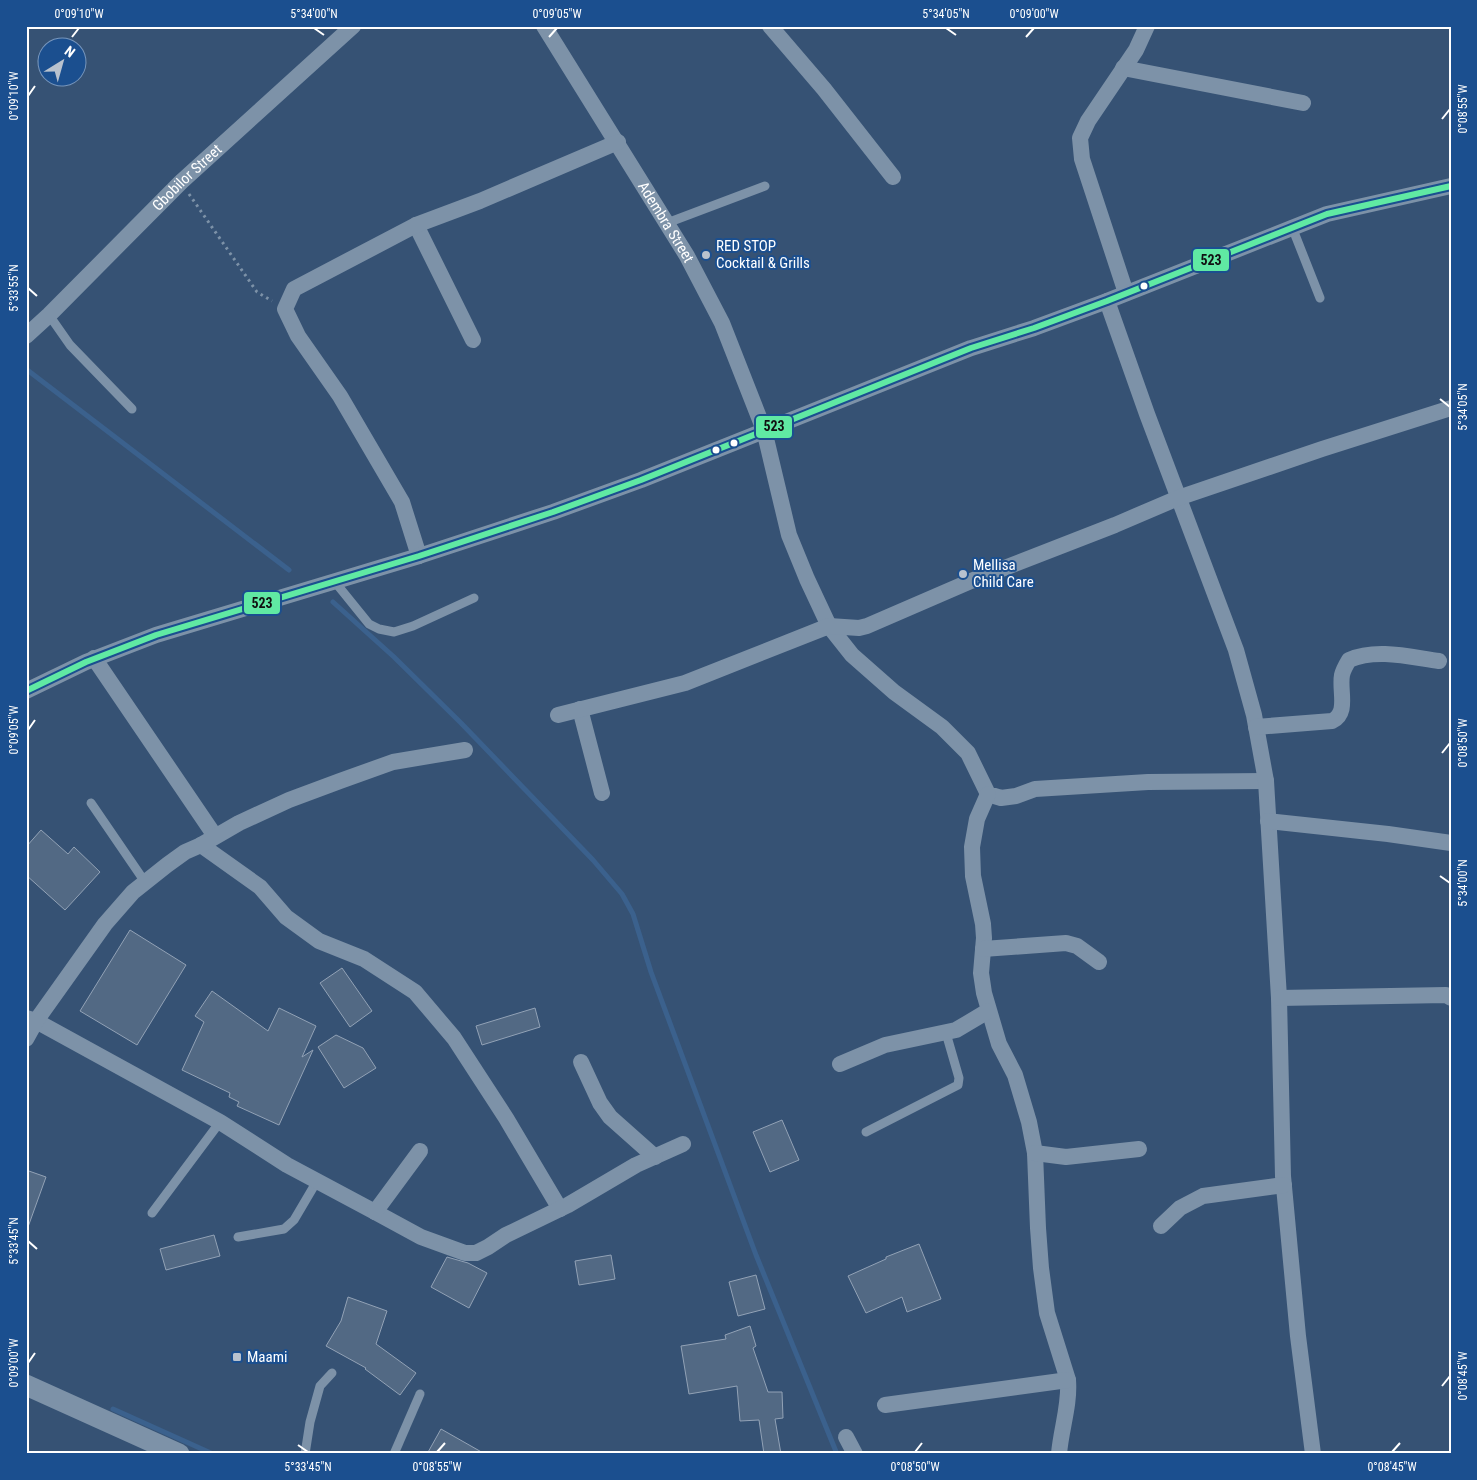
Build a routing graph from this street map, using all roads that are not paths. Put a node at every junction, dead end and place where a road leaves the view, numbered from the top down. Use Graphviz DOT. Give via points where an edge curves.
graph roads {
  1 [pos="353,26"];
  2 [pos="544,26"];
  3 [pos="770,26"];
  4 [pos="1147,26"];
  5 [pos="1123,68"];
  6 [pos="1303,103"];
  7 [pos="618,142"];
  8 [pos="893,177"];
  9 [pos="765,186"];
  10 [pos="1451,186"];
  11 [pos="668,223"];
  12 [pos="416,225"];
  13 [pos="1292,227"];
  14 [pos="1126,293"];
  15 [pos="1320,298"];
  16 [pos="1107,301"];
  17 [pos="50,315"];
  18 [pos="26,336"];
  19 [pos="474,340"];
  20 [pos="1451,408"];
  21 [pos="132,410"];
  22 [pos="764,430"];
  23 [pos="1178,498"];
  24 [pos="419,556"];
  25 [pos="335,582"];
  26 [pos="474,598"];
  27 [pos="829,626"];
  28 [pos="94,658"];
  29 [pos="1439,661"];
  30 [pos="26,692"];
  31 [pos="580,710"];
  32 [pos="558,715"];
  33 [pos="1256,727"];
  34 [pos="464,750"];
  35 [pos="1266,781"];
  36 [pos="602,793"];
  37 [pos="988,794"];
  38 [pos="91,803"];
  39 [pos="1268,821"];
  40 [pos="208,841"];
  41 [pos="1451,843"];
  42 [pos="145,882"];
  43 [pos="983,949"];
  44 [pos="1099,962"];
  45 [pos="1279,998"];
  46 [pos="1451,998"];
  47 [pos="988,1011"];
  48 [pos="31,1019"];
  49 [pos="946,1033"];
  50 [pos="26,1039"];
  51 [pos="581,1062"];
  52 [pos="840,1064"];
  53 [pos="220,1122"];
  54 [pos="866,1132"];
  55 [pos="683,1144"];
  56 [pos="1140,1149"];
  57 [pos="420,1152"];
  58 [pos="1036,1153"];
  59 [pos="655,1157"];
  60 [pos="316,1181"];
  61 [pos="1284,1185"];
  62 [pos="560,1209"];
  63 [pos="375,1212"];
  64 [pos="152,1213"];
  65 [pos="1161,1226"];
  66 [pos="238,1237"];
  67 [pos="332,1373"];
  68 [pos="1068,1380"];
  69 [pos="26,1385"];
  70 [pos="420,1394"];
  71 [pos="885,1405"];
  72 [pos="846,1438"];
  73 [pos="179,1454"];
  74 [pos="305,1454"];
  75 [pos="394,1454"];
  76 [pos="855,1454"];
  77 [pos="1059,1454"];
  78 [pos="1313,1454"];
  1 -- 17 [label="street, Gbobilor Street" via="181,182"];
  2 -- 7 [label="street, Adembra Street"];
  3 -- 8 [label="street"];
  4 -- 5 [label="street"];
  5 -- 6 [label="street"];
  5 -- 14 [label="street" via="1080,138 1082,159"];
  7 -- 11 [label="street, Adembra Street"];
  7 -- 12 [label="street"];
  9 -- 11 [label="lane"];
  10 -- 13 [label="street" via="1336,211"];
  11 -- 22 [label="street, Adembra Street" via="722,323"];
  12 -- 19 [label="street"];
  12 -- 24 [label="street" via="294,289 285,309 298,336 340,396 402,502"];
  13 -- 14 [label="street"];
  13 -- 15 [label="lane"];
  14 -- 16 [label="street"];
  16 -- 22 [label="street" via="971,348"];
  16 -- 23 [label="street"];
  17 -- 18 [label="street, Gbobilor Street"];
  17 -- 21 [label="lane" via="70,345"];
  20 -- 23 [label="street"];
  22 -- 24 [label="street" via="562,509"];
  22 -- 27 [label="street, Adembra Street" via="789,535"];
  23 -- 27 [label="street" via="867,626"];
  23 -- 33 [label="street" via="1236,650"];
  24 -- 25 [label="street"];
  25 -- 26 [label="lane" via="369,624 394,632"];
  25 -- 28 [label="street" via="156,635"];
  27 -- 31 [label="street" via="685,683"];
  27 -- 37 [label="street, Adembra Street" via="852,655 894,692 942,727 968,753"];
  28 -- 30 [label="street"];
  28 -- 40 [label="street"];
  29 -- 33 [label="street" via="1386,654 1361,655 1349,660 1342,674 1342,711 1339,718"];
  31 -- 32 [label="street"];
  31 -- 36 [label="street"];
  33 -- 35 [label="street"];
  34 -- 40 [label="street" via="393,762 289,800"];
  35 -- 37 [label="street" via="1148,782 1035,789 1001,798"];
  35 -- 39 [label="street"];
  37 -- 43 [label="street" via="977,819 972,847 973,876 983,924"];
  38 -- 42 [label="lane"];
  39 -- 41 [label="street"];
  39 -- 45 [label="street"];
  40 -- 42 [label="street" via="185,852"];
  40 -- 62 [label="street" via="260,887 286,917 319,941 364,958 415,992 454,1038"];
  42 -- 48 [label="street" via="105,924"];
  43 -- 44 [label="street" via="1066,942"];
  43 -- 47 [label="street" via="981,973"];
  45 -- 46 [label="street" via="1446,995"];
  45 -- 61 [label="street"];
  47 -- 49 [label="street"];
  47 -- 58 [label="street" via="999,1044 1015,1075"];
  48 -- 50 [label="street"];
  48 -- 53 [label="street"];
  49 -- 52 [label="street" via="885,1045"];
  49 -- 54 [label="lane" via="959,1078 958,1085"];
  51 -- 59 [label="street" via="610,1117"];
  53 -- 60 [label="street"];
  53 -- 64 [label="lane"];
  55 -- 59 [label="street"];
  56 -- 58 [label="street" via="1066,1158"];
  57 -- 63 [label="street"];
  58 -- 68 [label="street" via="1038,1228 1047,1313"];
  59 -- 62 [label="street"];
  60 -- 63 [label="street"];
  60 -- 66 [label="lane" via="289,1226"];
  61 -- 65 [label="street" via="1203,1196 1180,1208"];
  61 -- 78 [label="street"];
  62 -- 63 [label="street" via="469,1254 422,1238"];
  67 -- 74 [label="lane" via="320,1386"];
  68 -- 71 [label="street"];
  68 -- 77 [label="street"];
  69 -- 73 [label="street"];
  70 -- 75 [label="lane"];
  72 -- 76 [label="street"];
}
